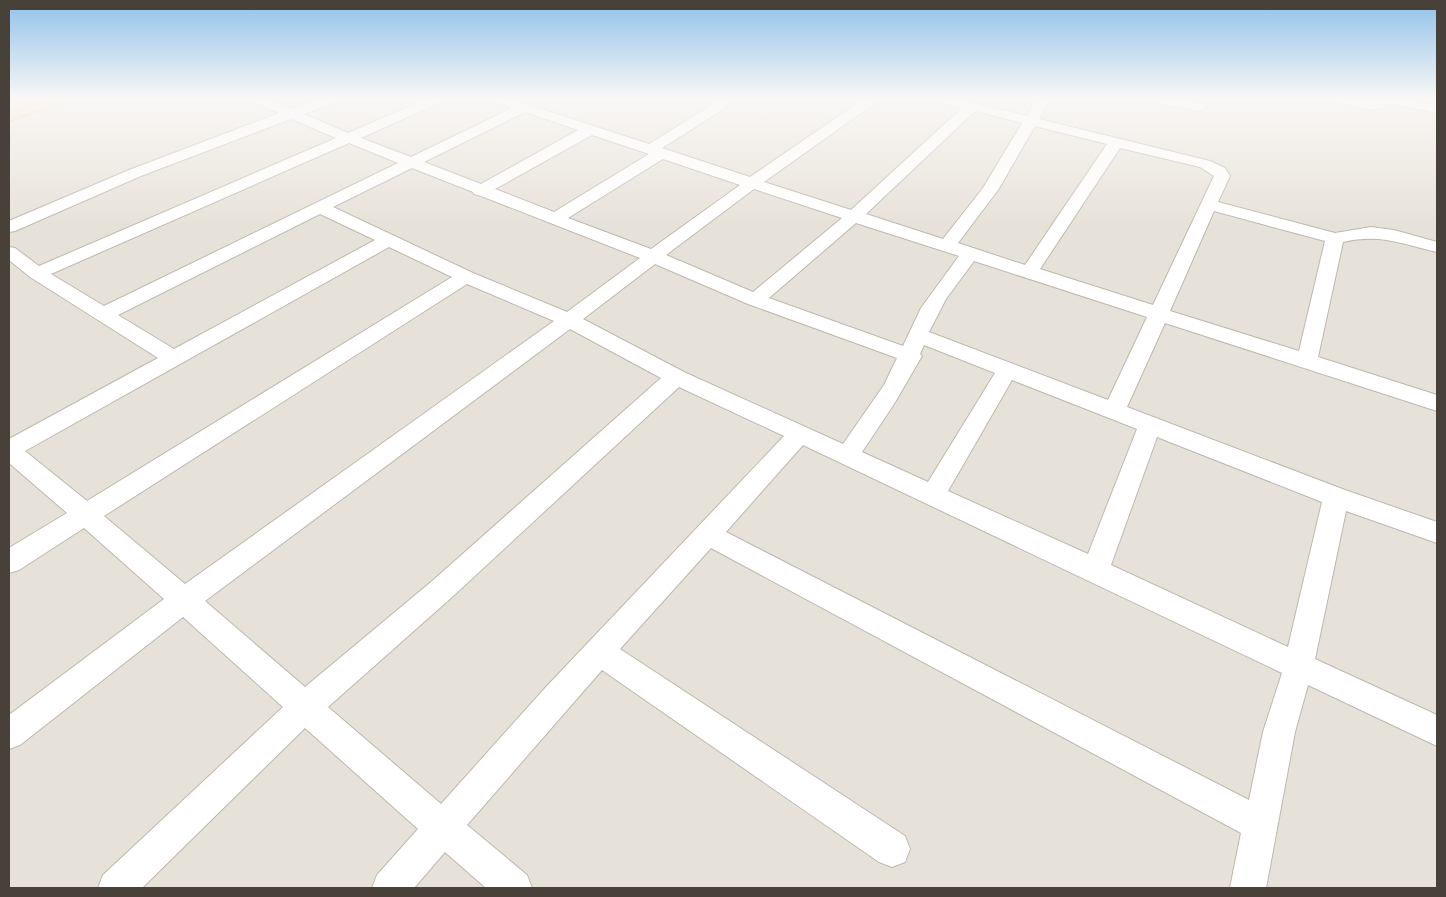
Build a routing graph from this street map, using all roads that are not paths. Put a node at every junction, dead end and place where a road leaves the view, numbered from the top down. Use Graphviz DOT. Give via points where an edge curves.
graph roads {
  1 [pos="216,142"];
  2 [pos="339,142"];
  3 [pos="358,142"];
  4 [pos="454,142"];
  5 [pos="568,142"];
  6 [pos="630,142"];
  7 [pos="670,142"];
  8 [pos="812,142"];
  9 [pos="934,142"];
  10 [pos="1018,142"];
  11 [pos="1116,142"];
  12 [pos="1120,142"];
  13 [pos="657,151"];
  14 [pos="412,163"];
  15 [pos="754,184"];
  16 [pos="480,191"];
  17 [pos="1208,204"];
  18 [pos="319,207"];
  19 [pos="855,215"];
  20 [pos="554,219"];
  21 [pos="9,227"];
  22 [pos="1335,238"];
  23 [pos="389,240"];
  24 [pos="947,245"];
  25 [pos="1437,247"];
  26 [pos="9,252"];
  27 [pos="971,253"];
  28 [pos="652,256"];
  29 [pos="1029,272"];
  30 [pos="37,273"];
  31 [pos="466,277"];
  32 [pos="755,300"];
  33 [pos="1159,312"];
  34 [pos="102,315"];
  35 [pos="570,320"];
  36 [pos="914,346"];
  37 [pos="174,359"];
  38 [pos="1307,360"];
  39 [pos="1008,369"];
  40 [pos="676,377"];
  41 [pos="1437,403"];
  42 [pos="1114,411"];
  43 [pos="1150,425"];
  44 [pos="800,434"];
  45 [pos="9,449"];
  46 [pos="847,456"];
  47 [pos="933,496"];
  48 [pos="1336,497"];
  49 [pos="86,514"];
  50 [pos="1437,533"];
  51 [pos="707,534"];
  52 [pos="9,562"];
  53 [pos="1095,570"];
  54 [pos="183,601"];
  55 [pos="599,651"];
  56 [pos="1299,666"];
  57 [pos="304,708"];
  58 [pos="1437,731"];
  59 [pos="9,734"];
  60 [pos="1259,824"];
  61 [pos="442,828"];
  62 [pos="892,849"];
  63 [pos="116,888"];
  64 [pos="390,888"];
  65 [pos="514,888"];
  66 [pos="1248,888"];
  1 -- 21 [label="street"];
  2 -- 30 [label="street"];
  3 -- 14 [label="street"];
  4 -- 14 [label="street"];
  5 -- 16 [label="street"];
  6 -- 13 [label="street"];
  7 -- 13 [label="street"];
  8 -- 15 [label="street"];
  9 -- 19 [label="street"];
  10 -- 24 [label="street" via="990,190"];
  11 -- 29 [label="street"];
  12 -- 17 [label="street" via="1215,168 1222,176"];
  13 -- 15 [label="street"];
  13 -- 20 [label="street"];
  14 -- 16 [label="street"];
  14 -- 18 [label="street"];
  15 -- 19 [label="street"];
  15 -- 28 [label="street"];
  16 -- 20 [label="street"];
  17 -- 22 [label="street"];
  17 -- 33 [label="street"];
  18 -- 23 [label="street"];
  18 -- 34 [label="street"];
  19 -- 24 [label="street"];
  19 -- 32 [label="street"];
  20 -- 28 [label="street"];
  22 -- 25 [label="street" via="1371,232"];
  22 -- 38 [label="street"];
  23 -- 31 [label="street"];
  23 -- 37 [label="street"];
  24 -- 27 [label="street"];
  26 -- 30 [label="street"];
  27 -- 29 [label="street"];
  27 -- 36 [label="street" via="943,289"];
  28 -- 32 [label="street"];
  28 -- 35 [label="street"];
  29 -- 33 [label="street"];
  30 -- 34 [label="street"];
  31 -- 35 [label="street"];
  31 -- 49 [label="street"];
  32 -- 36 [label="street"];
  33 -- 38 [label="street"];
  33 -- 42 [label="street"];
  34 -- 37 [label="street"];
  35 -- 40 [label="street"];
  35 -- 54 [label="street"];
  36 -- 39 [label="street"];
  36 -- 46 [label="street" via="897,380"];
  37 -- 45 [label="street"];
  38 -- 41 [label="street"];
  39 -- 42 [label="street"];
  39 -- 47 [label="street"];
  40 -- 44 [label="street"];
  40 -- 57 [label="street" via="441,590"];
  42 -- 43 [label="street"];
  43 -- 48 [label="street"];
  43 -- 53 [label="street"];
  44 -- 46 [label="street"];
  44 -- 51 [label="street"];
  45 -- 49 [label="street"];
  46 -- 47 [label="street"];
  47 -- 53 [label="street"];
  48 -- 50 [label="street"];
  48 -- 56 [label="street"];
  49 -- 52 [label="street"];
  49 -- 54 [label="street"];
  51 -- 55 [label="street"];
  51 -- 60 [label="street"];
  53 -- 56 [label="street"];
  54 -- 57 [label="street"];
  54 -- 59 [label="street"];
  55 -- 61 [label="street"];
  55 -- 62 [label="street"];
  56 -- 58 [label="street"];
  56 -- 60 [label="street" via="1279,732"];
  57 -- 61 [label="street"];
  57 -- 63 [label="street"];
  60 -- 66 [label="street"];
  61 -- 64 [label="street"];
  61 -- 65 [label="street"];
}
